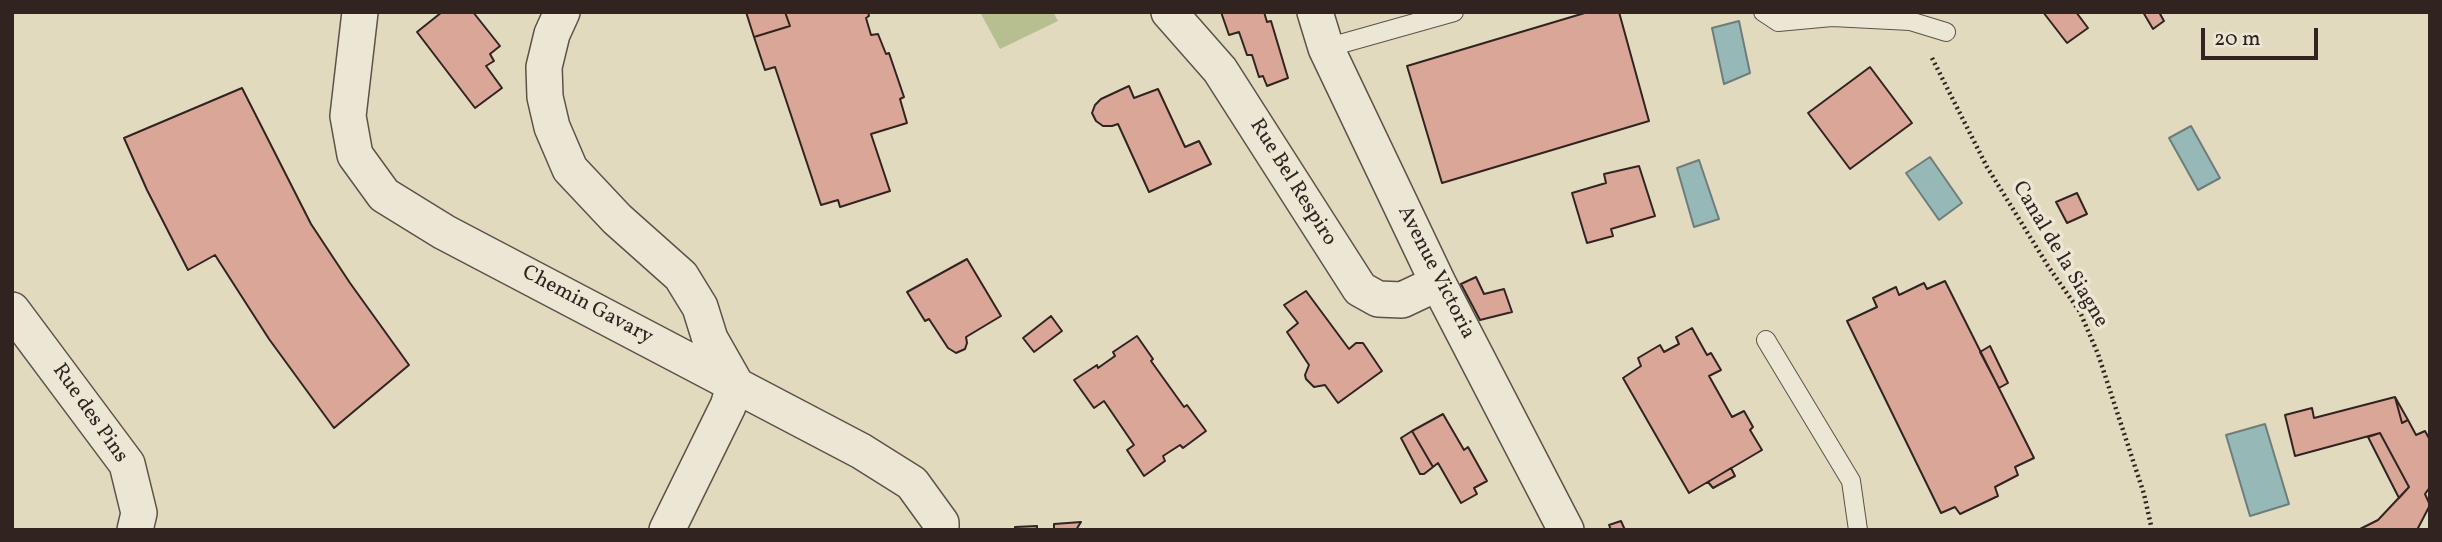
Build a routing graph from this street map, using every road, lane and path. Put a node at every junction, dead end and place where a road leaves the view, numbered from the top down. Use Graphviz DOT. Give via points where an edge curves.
graph roads {
  1 [pos="360,12"];
  2 [pos="562,12"];
  3 [pos="1169,12"];
  4 [pos="1315,12"];
  5 [pos="1454,12"];
  6 [pos="1763,12"];
  7 [pos="1910,21"];
  8 [pos="1946,32"];
  9 [pos="1326,48"];
  10 [pos="1438,283"];
  11 [pos="12,310"];
  12 [pos="1766,340"];
  13 [pos="735,383"];
  14 [pos="135,530"];
  15 [pos="667,530"];
  16 [pos="941,530"];
  17 [pos="1566,530"];
  18 [pos="1858,530"];
  19 [pos="2152,530"];
  1 -- 13 [label="street, Chemin Gavary" via="348,116 355,155 384,195 444,232"];
  2 -- 13 [label="street" via="552,34 544,77 552,127 570,170 681,276"];
  3 -- 10 [label="street, Rue Bel Respiro" via="1220,70 1360,289 1378,299 1402,300"];
  4 -- 9 [label="street, Avenue Victoria"];
  5 -- 9 [label="lane"];
  6 -- 7 [label="lane" via="1777,22 1832,17"];
  7 -- 8 [label="lane"];
  7 -- 19 [label="path, Canal de la Siagne" via="1987,167 2080,312 2098,354"];
  9 -- 10 [label="street, Avenue Victoria"];
  10 -- 17 [label="street, Avenue Victoria"];
  11 -- 14 [label="street, Rue des Pins" via="127,464 139,513"];
  12 -- 18 [label="lane" via="1851,481"];
  13 -- 15 [label="street"];
  13 -- 16 [label="street, Chemin Gavary" via="912,483 941,523"];
}
